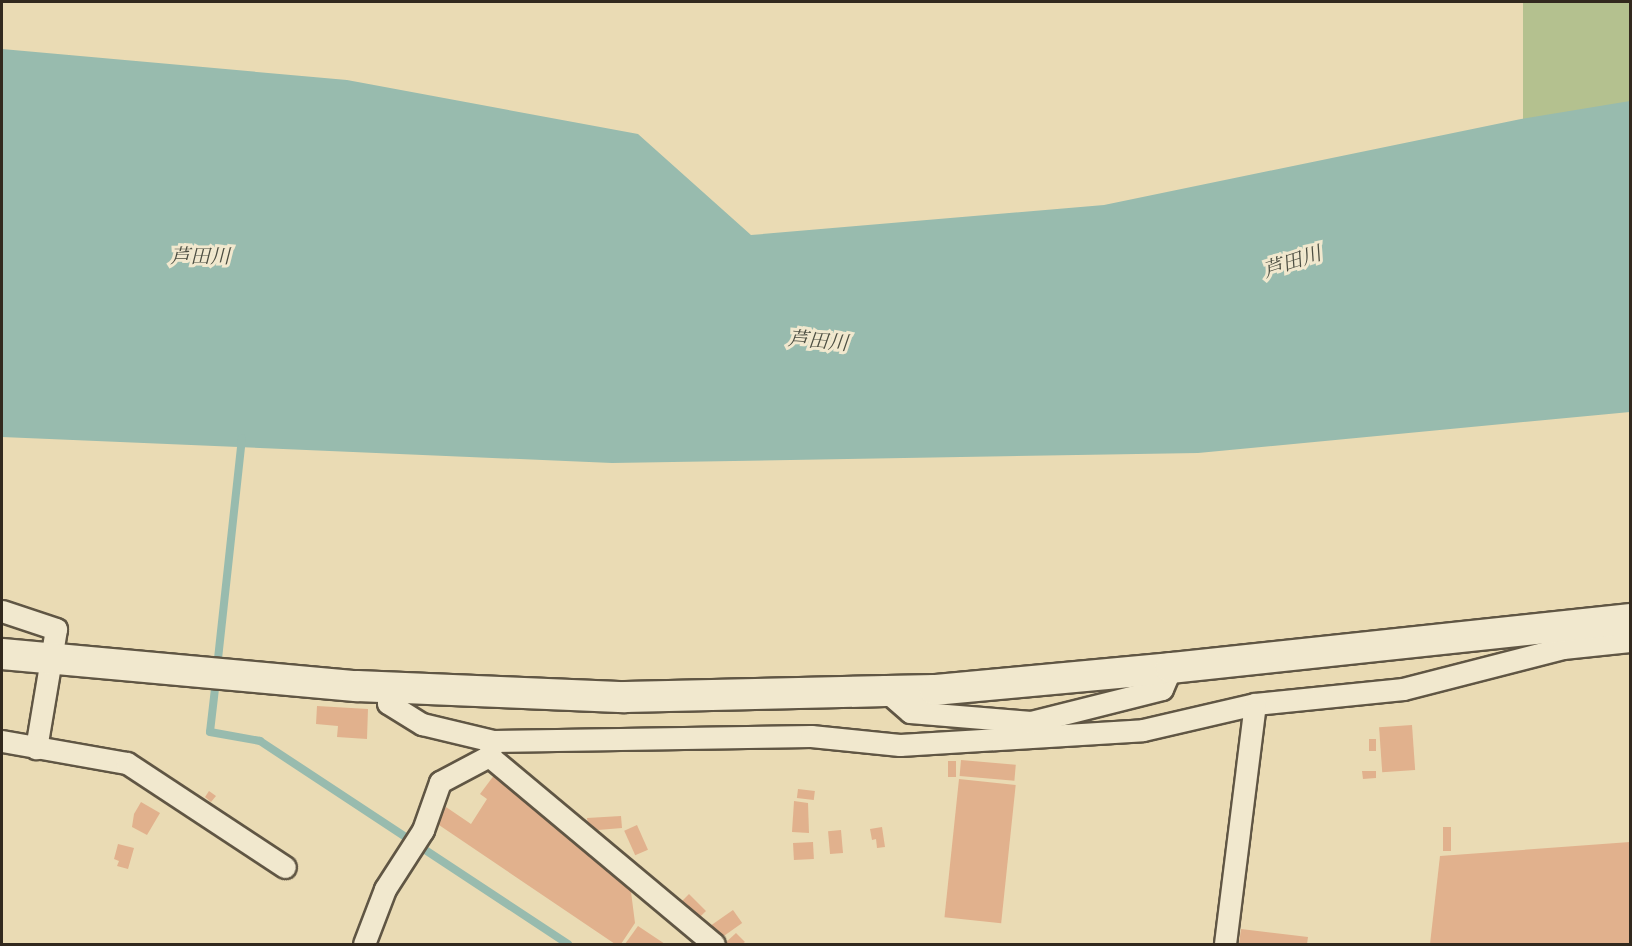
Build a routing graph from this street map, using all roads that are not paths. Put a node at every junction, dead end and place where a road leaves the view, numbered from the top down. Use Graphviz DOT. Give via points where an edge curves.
graph roads {
  1 [pos="2,611"];
  2 [pos="1626,631"];
  3 [pos="2,654"];
  4 [pos="50,659"];
  5 [pos="1171,668"];
  6 [pos="388,688"];
  7 [pos="886,691"];
  8 [pos="1255,704"];
  9 [pos="1032,729"];
  10 [pos="2,741"];
  11 [pos="36,748"];
  12 [pos="491,748"];
  13 [pos="285,867"];
  14 [pos="364,945"];
  15 [pos="714,945"];
  16 [pos="1225,945"];
  1 -- 4 [label="street" via="56,629"];
  2 -- 5 [label="street"];
  2 -- 8 [label="street" via="1403,688"];
  3 -- 4 [label="street"];
  4 -- 6 [label="street"];
  4 -- 11 [label="street"];
  5 -- 7 [label="street"];
  5 -- 9 [label="street" via="1162,689"];
  6 -- 7 [label="street" via="625,697"];
  6 -- 12 [label="street" via="388,703 422,724"];
  7 -- 9 [label="street" via="910,712"];
  8 -- 9 [label="street" via="1143,730"];
  8 -- 16 [label="street"];
  9 -- 12 [label="street" via="900,744 810,736"];
  10 -- 11 [label="street"];
  11 -- 13 [label="street" via="127,763"];
  12 -- 14 [label="street" via="440,782 423,830 385,889"];
  12 -- 15 [label="street"];
}
